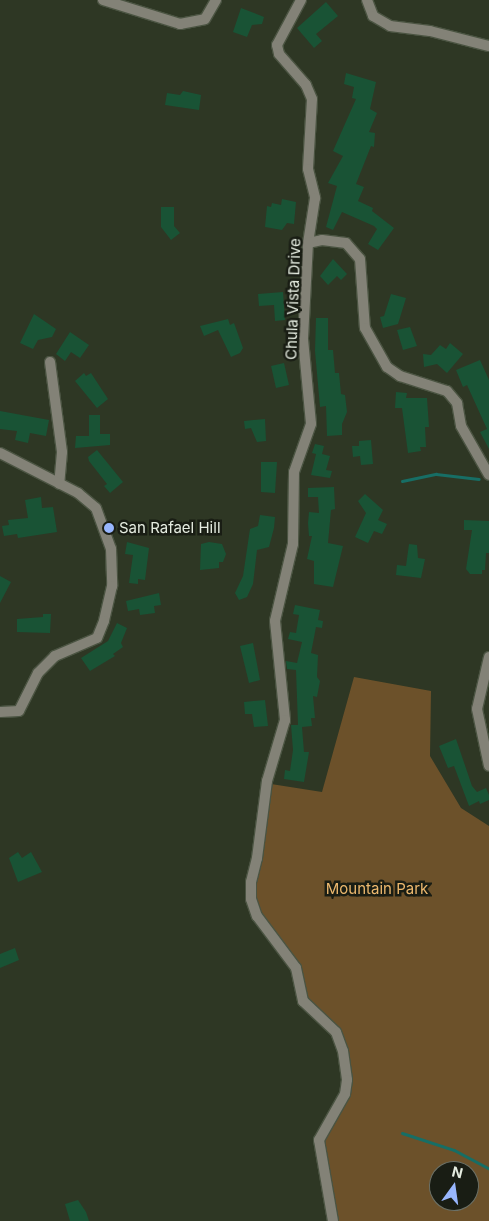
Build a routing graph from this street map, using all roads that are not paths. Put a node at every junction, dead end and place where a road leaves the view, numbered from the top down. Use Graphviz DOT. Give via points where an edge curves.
graph roads {
  1 [pos="103,0"];
  2 [pos="216,0"];
  3 [pos="301,0"];
  4 [pos="368,0"];
  5 [pos="489,46"];
  6 [pos="308,243"];
  7 [pos="50,362"];
  8 [pos="0,453"];
  9 [pos="489,476"];
  10 [pos="59,484"];
  11 [pos="489,657"];
  12 [pos="0,712"];
  13 [pos="489,766"];
  14 [pos="333,1221"];
  1 -- 2 [label="street" via="180,24 204,19"];
  3 -- 6 [label="street, Chula Vista Drive" via="277,45 279,54 299,75 312,99 308,168 314,198"];
  4 -- 5 [label="street" via="373,16 390,26 430,31"];
  6 -- 9 [label="street" via="322,240 346,243 360,259 366,328 387,367 400,376 447,391 457,403 461,426"];
  6 -- 14 [label="street, Chula Vista Drive" via="303,339 311,424 294,472 293,544 275,621 285,720 267,781 251,899 256,916 296,968 303,1002 336,1032 343,1051 348,1080 346,1094 319,1140"];
  7 -- 10 [label="street" via="62,452"];
  8 -- 10 [label="street"];
  10 -- 12 [label="street" via="78,493 96,508 111,549 112,586 104,621 97,638 55,656 38,673 19,711"];
  11 -- 13 [label="street" via="476,709"];
}
